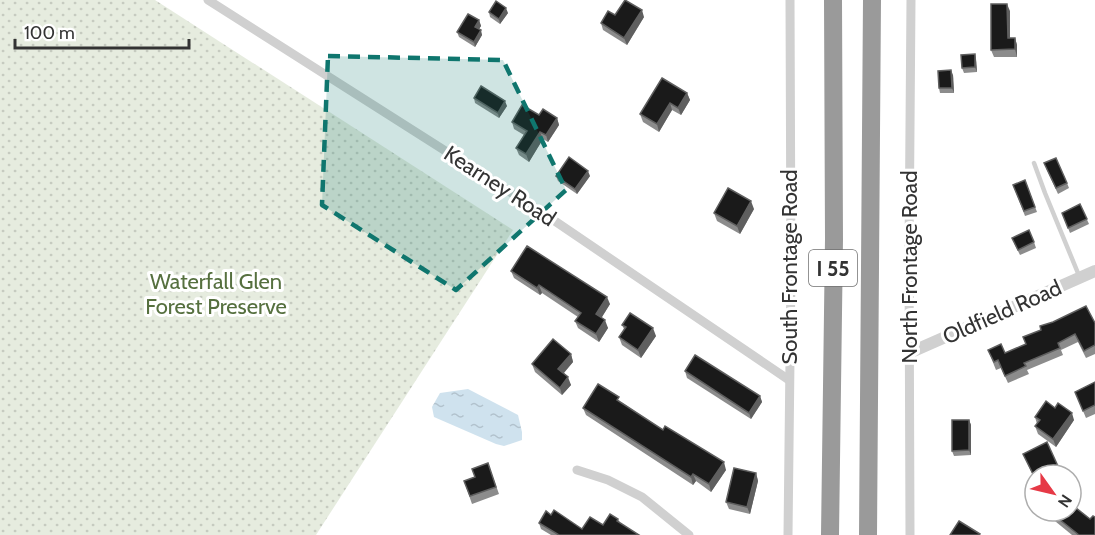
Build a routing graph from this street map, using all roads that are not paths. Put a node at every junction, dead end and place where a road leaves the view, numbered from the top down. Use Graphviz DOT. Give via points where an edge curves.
graph roads {
  1 [pos="208,0"];
  2 [pos="790,0"];
  3 [pos="833,0"];
  4 [pos="872,0"];
  5 [pos="911,0"];
  6 [pos="220,3"];
  7 [pos="1034,163"];
  8 [pos="1095,271"];
  9 [pos="1080,278"];
  10 [pos="909,352"];
  11 [pos="789,380"];
  12 [pos="578,470"];
  13 [pos="688,535"];
  14 [pos="788,535"];
  15 [pos="830,535"];
  16 [pos="868,535"];
  17 [pos="910,535"];
  1 -- 6 [label="street, Kearney Road"];
  2 -- 11 [label="street, South Frontage Road"];
  3 -- 15 [label="highway, I 55"];
  4 -- 16 [label="highway, I 55"];
  5 -- 10 [label="street, North Frontage Road"];
  6 -- 11 [label="street, Kearney Road" via="543,213"];
  7 -- 9 [label="lane"];
  8 -- 9 [label="street, Oldfield Road"];
  9 -- 10 [label="street, Oldfield Road"];
  10 -- 17 [label="street, North Frontage Road"];
  11 -- 14 [label="street, South Frontage Road"];
  12 -- 13 [label="street" via="642,497"];
}
